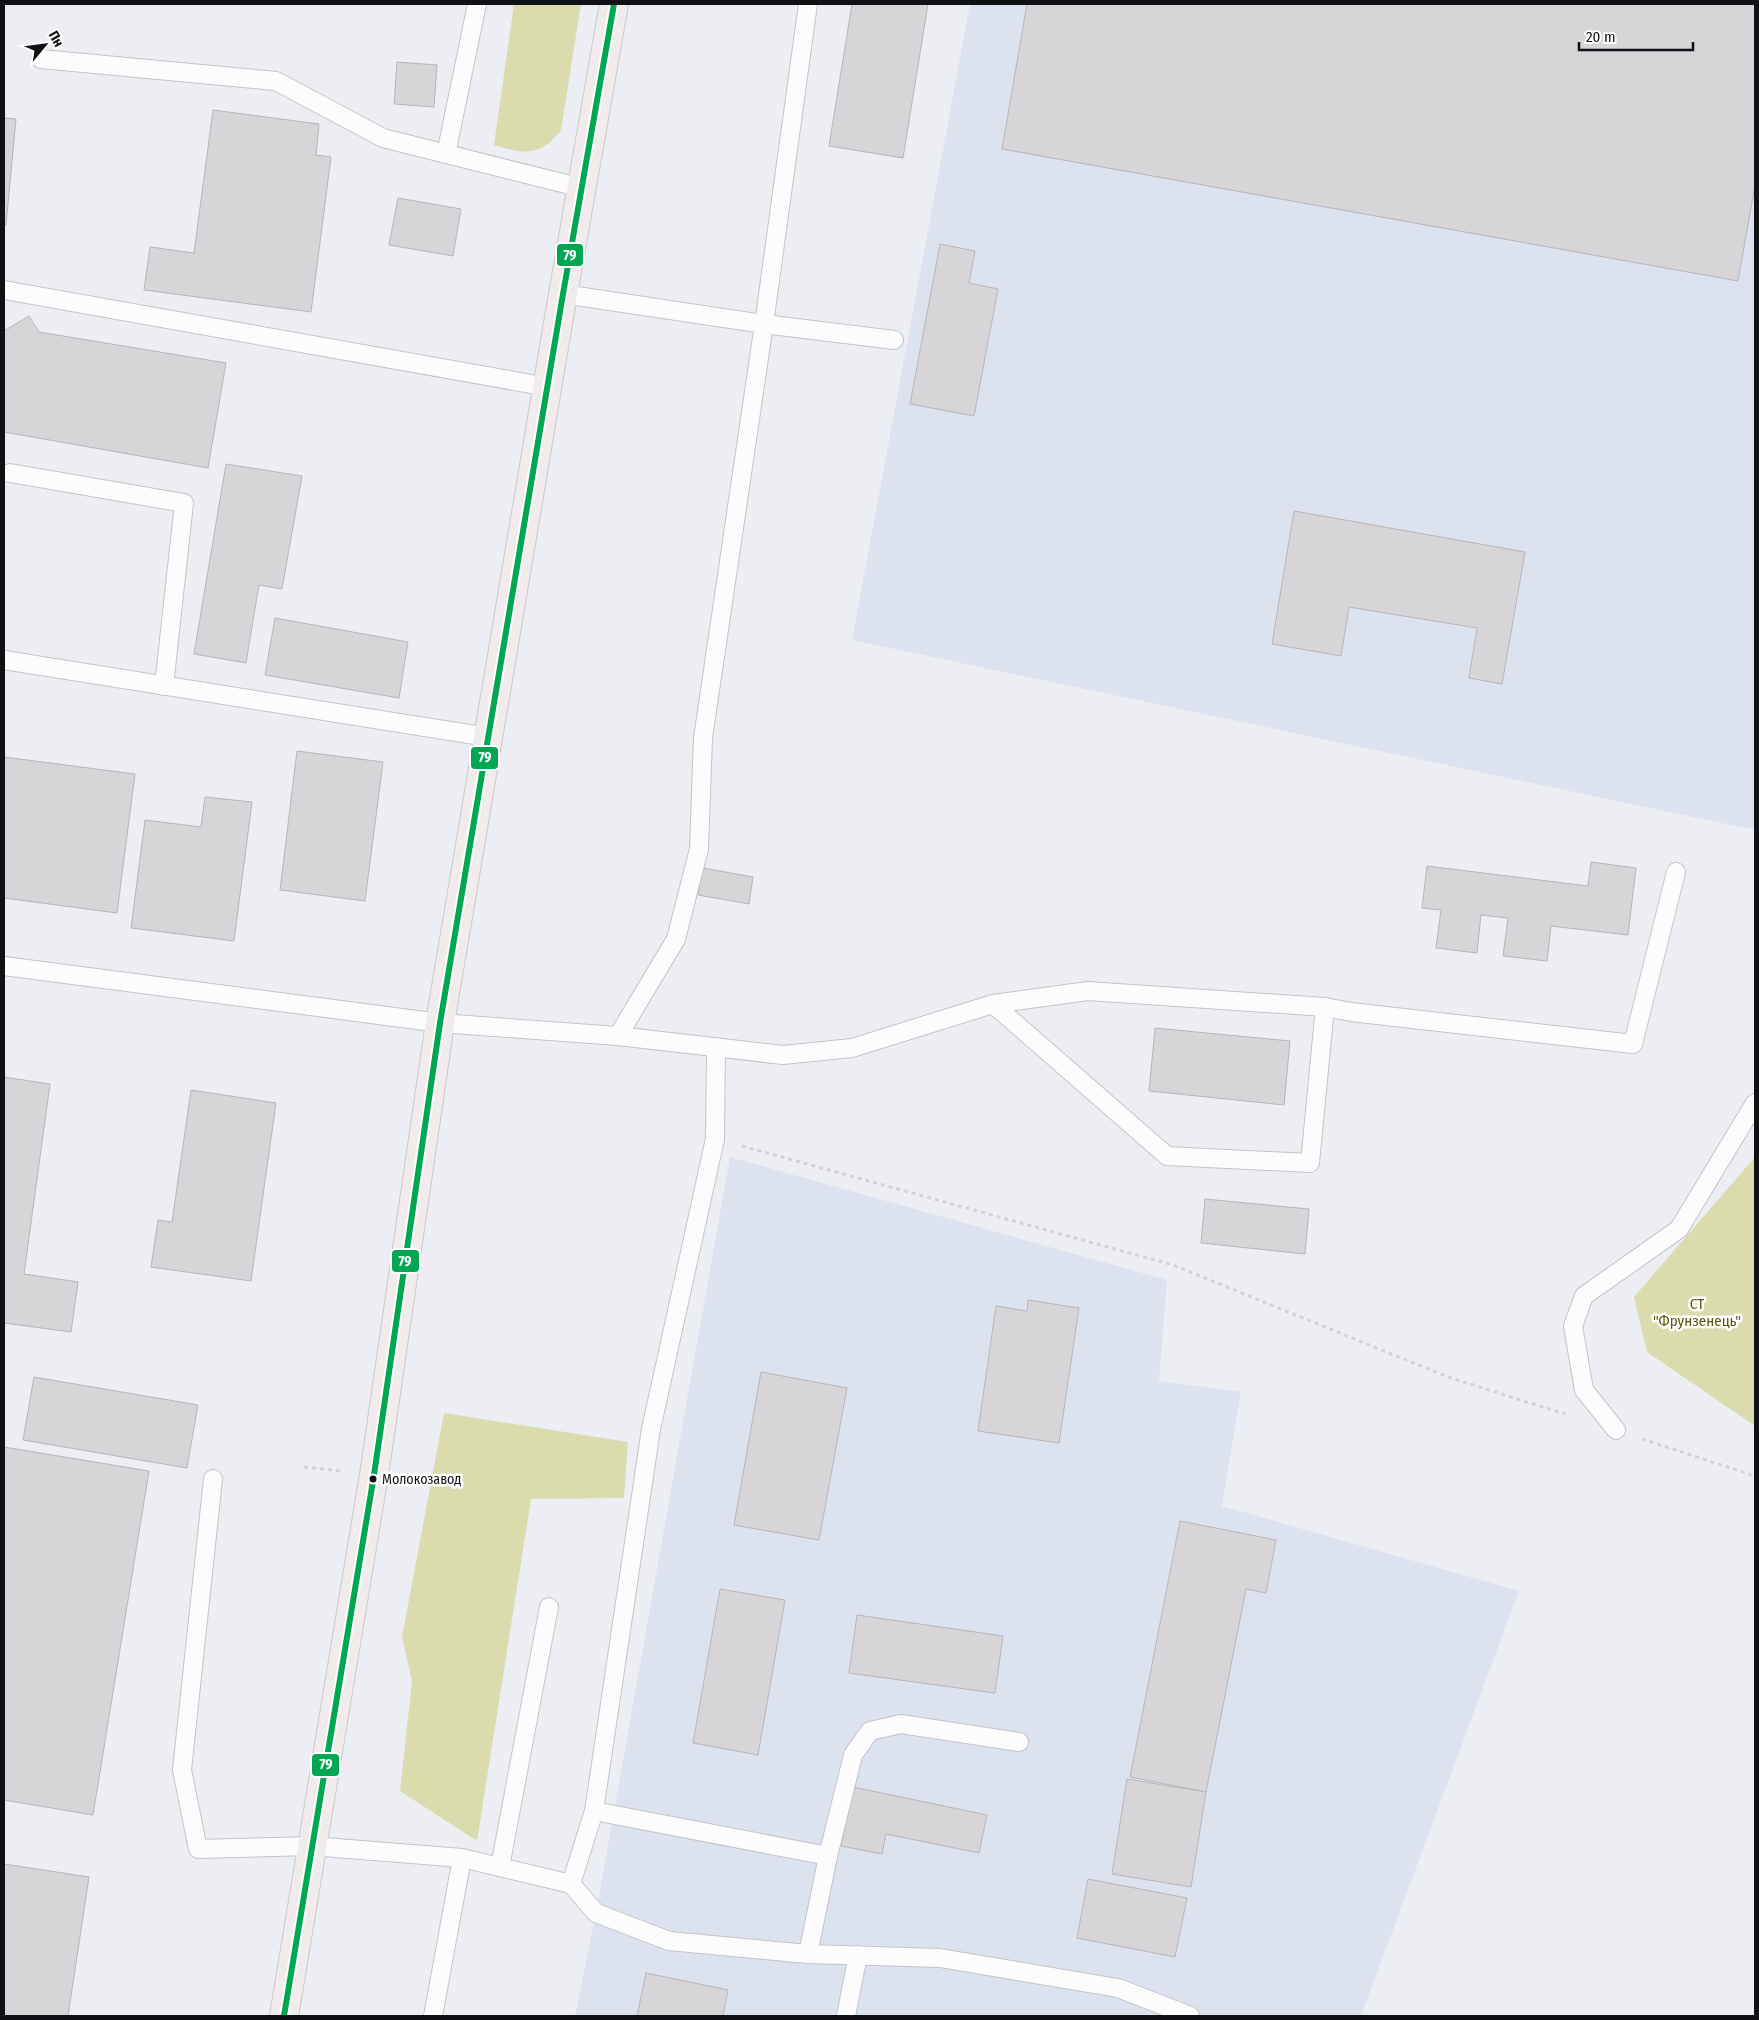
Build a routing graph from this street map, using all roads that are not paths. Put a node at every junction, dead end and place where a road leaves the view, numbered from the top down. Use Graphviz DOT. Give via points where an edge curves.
graph roads {
  1 [pos="477,4"];
  2 [pos="614,4"];
  3 [pos="808,4"];
  4 [pos="41,59"];
  5 [pos="446,154"];
  6 [pos="582,188"];
  7 [pos="4,290"];
  8 [pos="563,294"];
  9 [pos="764,324"];
  10 [pos="894,340"];
  11 [pos="548,387"];
  12 [pos="10,473"];
  13 [pos="4,660"];
  14 [pos="164,686"];
  15 [pos="488,737"];
  16 [pos="1676,872"];
  17 [pos="4,966"];
  18 [pos="993,1004"];
  19 [pos="1325,1007"];
  20 [pos="440,1023"];
  21 [pos="618,1036"];
  22 [pos="716,1047"];
  23 [pos="1755,1103"];
  24 [pos="1616,1430"];
  25 [pos="213,1479"];
  26 [pos="549,1607"];
  27 [pos="1019,1742"];
  28 [pos="594,1810"];
  29 [pos="312,1846"];
  30 [pos="828,1856"];
  31 [pos="462,1858"];
  32 [pos="500,1868"];
  33 [pos="571,1884"];
  34 [pos="808,1954"];
  35 [pos="858,1955"];
  36 [pos="284,2016"];
  37 [pos="432,2016"];
  38 [pos="846,2016"];
  39 [pos="1190,2016"];
  1 -- 5 [label="lane"];
  2 -- 6 [label="main road"];
  3 -- 9 [label="lane"];
  4 -- 5 [label="lane" via="276,81 383,138"];
  5 -- 6 [label="lane"];
  6 -- 8 [label="main road"];
  7 -- 11 [label="lane"];
  8 -- 9 [label="lane"];
  8 -- 11 [label="main road"];
  9 -- 10 [label="lane"];
  9 -- 21 [label="lane" via="703,738 698,849 676,939"];
  11 -- 15 [label="main road"];
  12 -- 14 [label="lane" via="184,502"];
  13 -- 14 [label="lane"];
  14 -- 15 [label="lane"];
  15 -- 20 [label="main road"];
  16 -- 19 [label="lane" via="1633,1044"];
  17 -- 20 [label="lane"];
  18 -- 19 [label="lane" via="1088,991"];
  18 -- 19 [label="lane" via="1166,1156 1310,1162"];
  18 -- 22 [label="lane" via="852,1048 783,1055"];
  20 -- 21 [label="lane"];
  20 -- 29 [label="main road" via="374,1475"];
  21 -- 22 [label="lane"];
  22 -- 28 [label="lane" via="715,1139 651,1429"];
  23 -- 24 [label="lane" via="1679,1229 1584,1296 1573,1326 1584,1390"];
  25 -- 29 [label="lane" via="182,1770 198,1849"];
  26 -- 32 [label="lane"];
  27 -- 30 [label="lane" via="901,1724 870,1732 853,1755"];
  28 -- 30 [label="lane"];
  28 -- 33 [label="lane"];
  29 -- 31 [label="lane"];
  29 -- 36 [label="main road"];
  30 -- 34 [label="lane"];
  31 -- 32 [label="lane"];
  31 -- 37 [label="lane"];
  32 -- 33 [label="lane"];
  33 -- 34 [label="lane" via="596,1913 668,1940"];
  34 -- 35 [label="lane"];
  35 -- 38 [label="lane"];
  35 -- 39 [label="lane" via="940,1958 1118,1988"];
}
